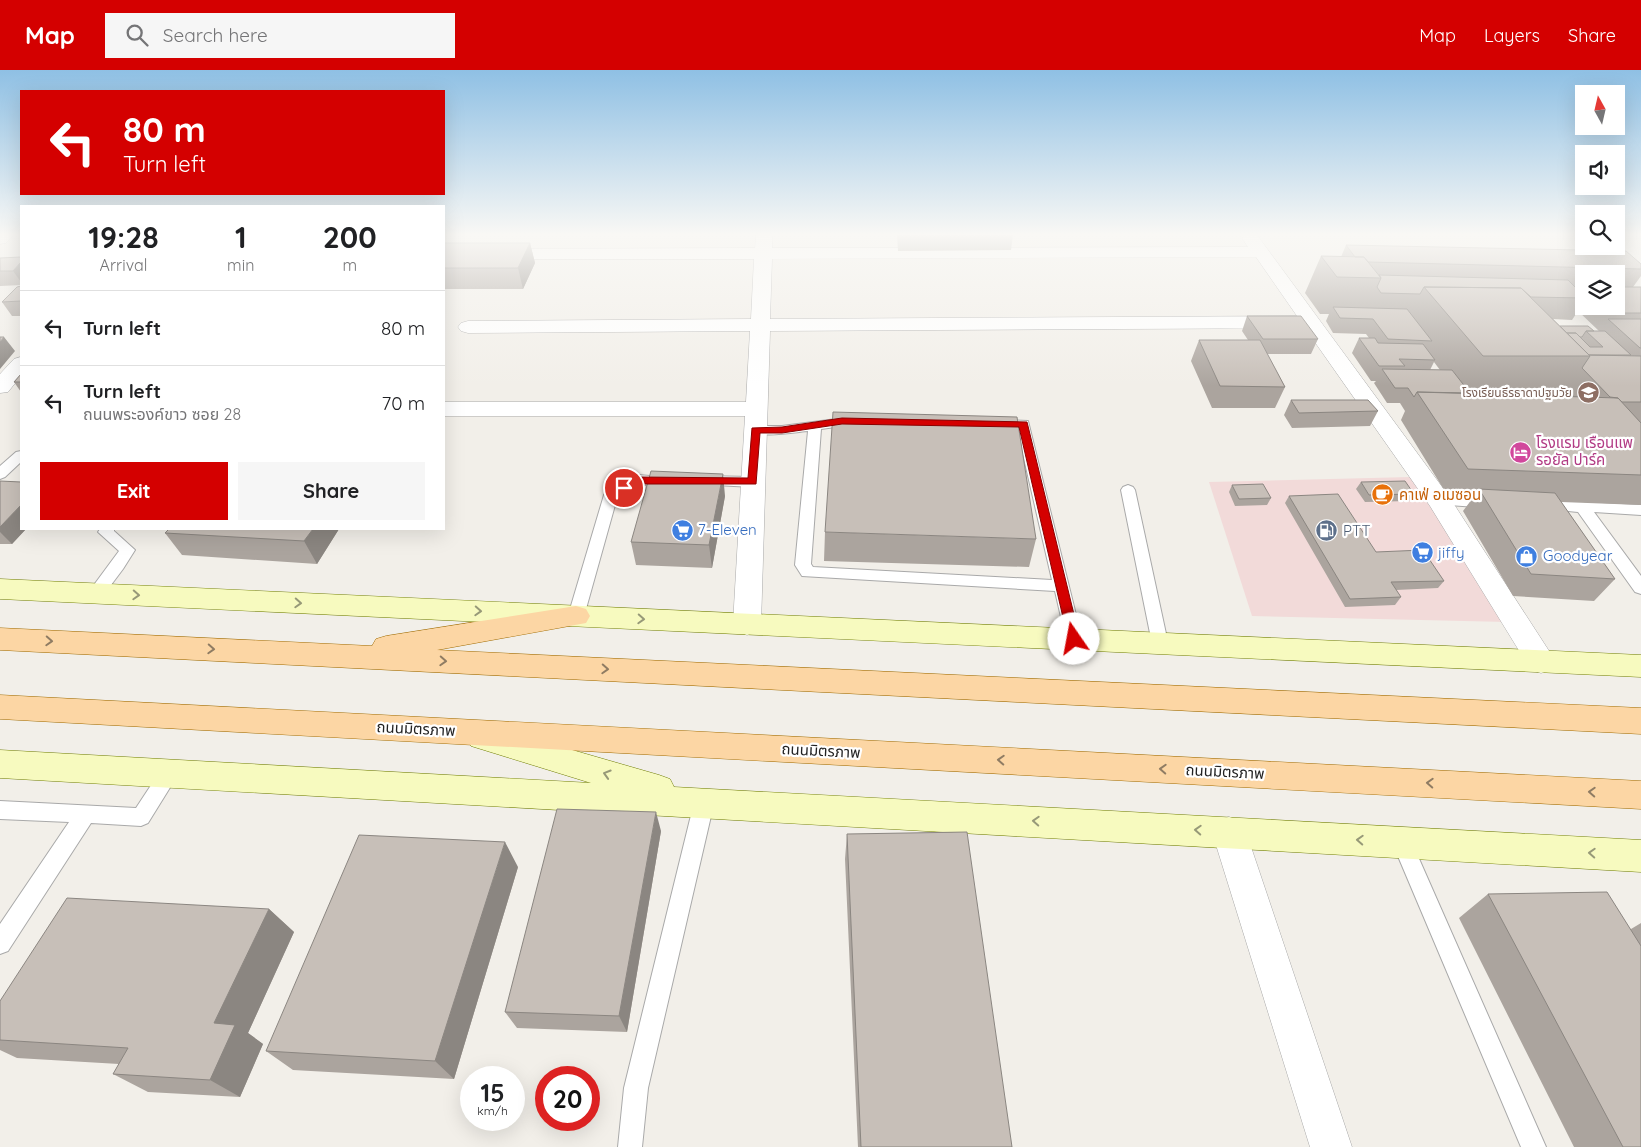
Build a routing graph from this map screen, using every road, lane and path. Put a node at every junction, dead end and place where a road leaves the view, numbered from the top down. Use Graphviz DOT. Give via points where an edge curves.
graph roads {
  1 [pos="761,285"];
  2 [pos="1285,285"];
  3 [pos="1311,322"];
  4 [pos="760,326"];
  5 [pos="468,327"];
  6 [pos="20,364"];
  7 [pos="0,387"];
  8 [pos="445,409"];
  9 [pos="756,419"];
  10 [pos="862,422"];
  11 [pos="986,423"];
  12 [pos="815,426"];
  13 [pos="20,456"];
  14 [pos="0,474"];
  15 [pos="753,482"];
  16 [pos="1128,490"];
  17 [pos="1439,501"];
  18 [pos="1506,504"];
  19 [pos="1525,504"];
  20 [pos="1582,507"];
  21 [pos="1639,512"];
  22 [pos="107,530"];
  23 [pos="1062,586"];
  24 [pos="1641,588"];
  25 [pos="0,589"];
  26 [pos="96,593"];
  27 [pos="576,616"];
  28 [pos="746,624"];
  29 [pos="1074,639"];
  30 [pos="4,643"];
  31 [pos="1160,643"];
  32 [pos="332,655"];
  33 [pos="1541,662"];
  34 [pos="1641,666"];
  35 [pos="0,707"];
  36 [pos="1641,721"];
  37 [pos="465,732"];
  38 [pos="0,764"];
  39 [pos="170,773"];
  40 [pos="1641,795"];
  41 [pos="704,803"];
  42 [pos="0,810"];
  43 [pos="86,814"];
  44 [pos="1229,832"];
  45 [pos="1402,842"];
  46 [pos="1641,856"];
  47 [pos="0,943"];
  48 [pos="630,1147"];
  49 [pos="1331,1147"];
  50 [pos="1534,1147"];
  1 -- 4 [label="street"];
  2 -- 3 [label="street"];
  3 -- 4 [label="street"];
  3 -- 17 [label="street"];
  4 -- 5 [label="street"];
  4 -- 9 [label="street"];
  6 -- 7 [label="street"];
  8 -- 9 [label="street"];
  9 -- 12 [label="lane" via="782,430"];
  9 -- 15 [label="street"];
  10 -- 12 [label="lane" via="842,421"];
  11 -- 23 [label="lane" via="1023,424"];
  12 -- 23 [label="lane" via="803,565 808,572"];
  13 -- 14 [label="lane"];
  15 -- 27 [label="lane" via="638,480 611,496"];
  15 -- 28 [label="street"];
  16 -- 31 [label="lane"];
  17 -- 18 [label="lane"];
  17 -- 33 [label="street"];
  19 -- 20 [label="lane"];
  20 -- 21 [label="lane"];
  20 -- 24 [label="lane"];
  22 -- 26 [label="lane" via="127,550"];
  23 -- 29 [label="lane"];
  25 -- 26 [label="main road"];
  26 -- 27 [label="main road, one-way"];
  27 -- 28 [label="main road, one-way"];
  27 -- 32 [label="main road"];
  28 -- 29 [label="main road"];
  29 -- 31 [label="main road"];
  30 -- 32 [label="main road, one-way"];
  31 -- 33 [label="main road"];
  32 -- 36 [label="main road, one-way"];
  33 -- 34 [label="main road"];
  35 -- 37 [label="main road, ถนนมิตรภาพ"];
  40 -- 37 [label="main road, ถนนมิตรภาพ, one-way"];
  41 -- 37 [label="main road, one-way"];
  38 -- 39 [label="main road"];
  39 -- 41 [label="main road"];
  39 -- 43 [label="lane" via="141,817"];
  44 -- 41 [label="main road, one-way"];
  41 -- 48 [label="lane" via="636,1088"];
  42 -- 43 [label="lane"];
  43 -- 47 [label="lane"];
  45 -- 44 [label="main road, one-way"];
  44 -- 49 [label="street"];
  46 -- 45 [label="main road, one-way"];
  45 -- 50 [label="lane"];
}
